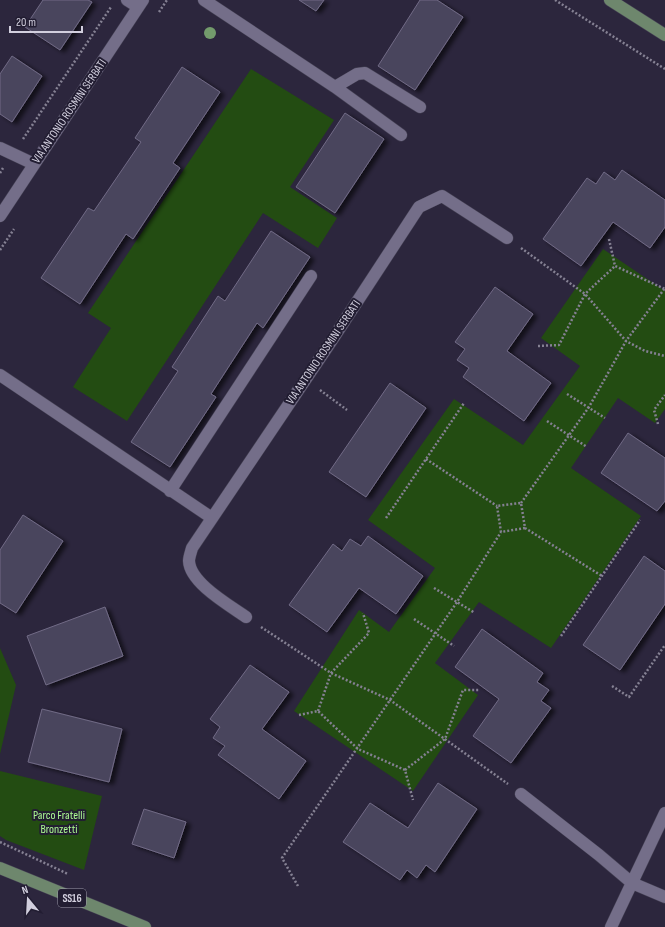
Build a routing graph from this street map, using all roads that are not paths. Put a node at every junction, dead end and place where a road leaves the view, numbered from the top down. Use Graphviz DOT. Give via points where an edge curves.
graph roads {
  1 [pos="127,0"];
  2 [pos="204,0"];
  3 [pos="610,0"];
  4 [pos="140,4"];
  5 [pos="665,35"];
  6 [pos="335,86"];
  7 [pos="420,107"];
  8 [pos="401,135"];
  9 [pos="0,148"];
  10 [pos="34,164"];
  11 [pos="0,216"];
  12 [pos="507,238"];
  13 [pos="311,276"];
  14 [pos="0,375"];
  15 [pos="170,491"];
  16 [pos="212,518"];
  17 [pos="246,617"];
  18 [pos="521,794"];
  19 [pos="665,813"];
  20 [pos="0,868"];
  21 [pos="632,882"];
  22 [pos="665,897"];
  23 [pos="145,927"];
  24 [pos="611,927"];
  1 -- 4 [label="street, VIA ANTONIO ROSMINI SERBATI"];
  2 -- 6 [label="street"];
  3 -- 5 [label="main road"];
  4 -- 10 [label="street, VIA ANTONIO ROSMINI SERBATI"];
  6 -- 7 [label="street" via="357,74 365,73"];
  6 -- 8 [label="street"];
  9 -- 10 [label="street"];
  10 -- 11 [label="street, VIA ANTONIO ROSMINI SERBATI"];
  12 -- 16 [label="street, VIA ANTONIO ROSMINI SERBATI" via="442,196 419,206"];
  13 -- 15 [label="street"];
  14 -- 15 [label="street"];
  15 -- 16 [label="street"];
  16 -- 17 [label="street, VIA ANTONIO ROSMINI SERBATI" via="192,548 189,560 192,572 200,583"];
  18 -- 21 [label="street"];
  19 -- 21 [label="street"];
  20 -- 23 [label="main road, SS16"];
  21 -- 22 [label="street"];
  21 -- 24 [label="street"];
}
